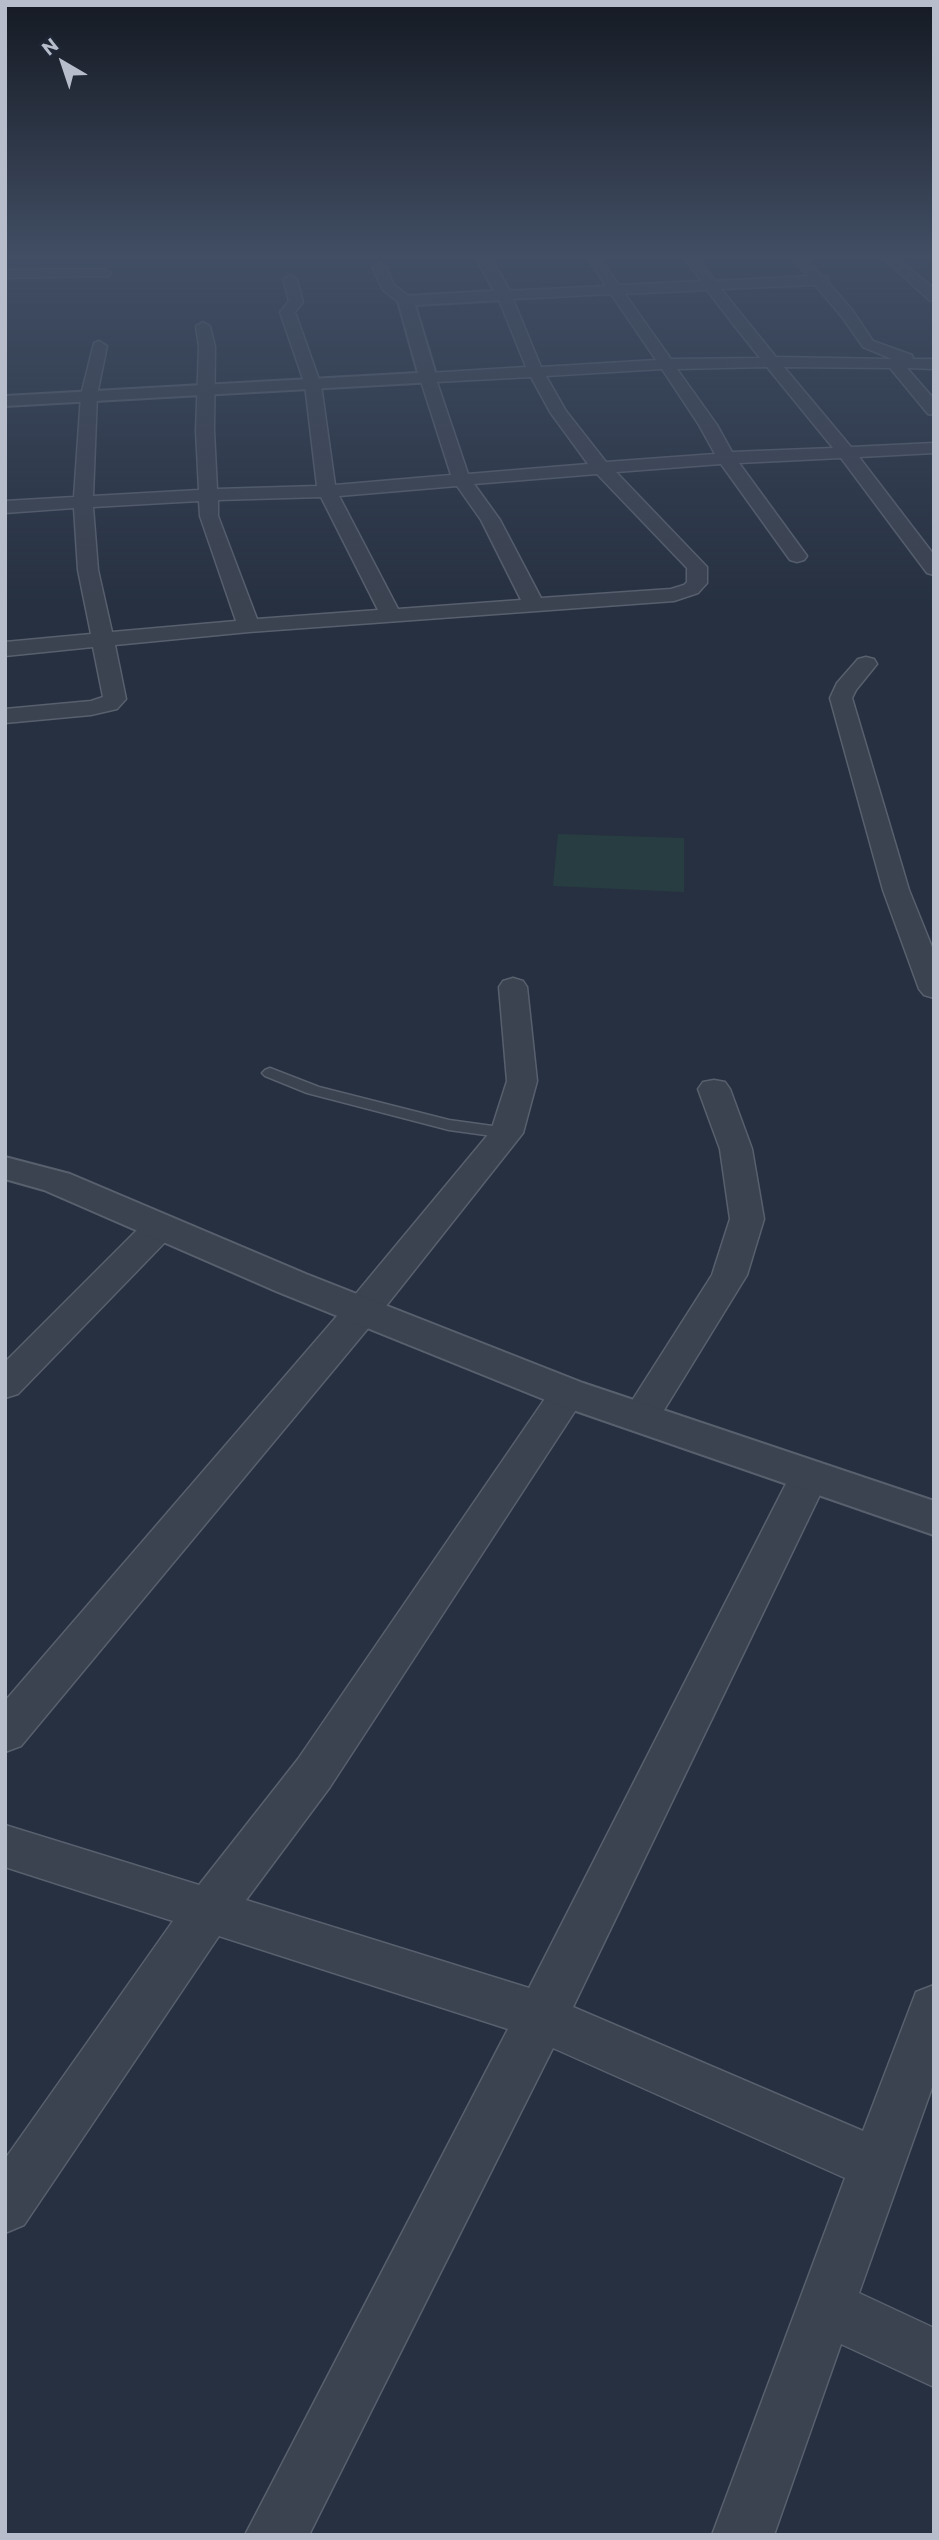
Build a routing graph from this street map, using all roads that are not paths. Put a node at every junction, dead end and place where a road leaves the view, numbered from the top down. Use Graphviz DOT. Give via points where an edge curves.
graph roads {
  1 [pos="93,376"];
  2 [pos="208,376"];
  3 [pos="310,376"];
  4 [pos="450,376"];
  5 [pos="538,376"];
  6 [pos="675,376"];
  7 [pos="785,376"];
  8 [pos="905,376"];
  9 [pos="428,377"];
  10 [pos="313,385"];
  11 [pos="208,390"];
  12 [pos="89,395"];
  13 [pos="5,401"];
  14 [pos="934,410"];
  15 [pos="934,448"];
  16 [pos="846,452"];
  17 [pos="726,458"];
  18 [pos="601,468"];
  19 [pos="461,480"];
  20 [pos="327,491"];
  21 [pos="209,495"];
  22 [pos="82,502"];
  23 [pos="5,507"];
  24 [pos="797,556"];
  25 [pos="934,569"];
  26 [pos="535,606"];
  27 [pos="391,616"];
  28 [pos="249,626"];
  29 [pos="101,639"];
  30 [pos="5,649"];
  31 [pos="866,664"];
  32 [pos="5,716"];
  33 [pos="932,980"];
  34 [pos="513,988"];
  35 [pos="270,1073"];
  36 [pos="714,1089"];
  37 [pos="507,1133"];
  38 [pos="5,1168"];
  39 [pos="160,1227"];
  40 [pos="362,1311"];
  41 [pos="5,1385"];
  42 [pos="568,1393"];
  43 [pos="640,1419"];
  44 [pos="809,1476"];
  45 [pos="934,1518"];
  46 [pos="5,1733"];
  47 [pos="5,1846"];
  48 [pos="209,1910"];
  49 [pos="934,2008"];
  50 [pos="541,2018"];
  51 [pos="878,2165"];
  52 [pos="5,2206"];
  53 [pos="827,2307"];
  54 [pos="934,2358"];
  55 [pos="276,2535"];
  56 [pos="743,2535"];
  1 -- 12 [label="street"];
  2 -- 11 [label="street"];
  3 -- 10 [label="street"];
  4 -- 9 [label="street"];
  5 -- 18 [label="street" via="558,412"];
  6 -- 17 [label="street"];
  7 -- 16 [label="street"];
  8 -- 14 [label="street"];
  9 -- 10 [label="street"];
  9 -- 19 [label="street"];
  10 -- 11 [label="street"];
  10 -- 20 [label="street"];
  11 -- 12 [label="street"];
  11 -- 21 [label="street"];
  12 -- 13 [label="street"];
  12 -- 22 [label="street"];
  15 -- 16 [label="street"];
  16 -- 17 [label="street"];
  16 -- 25 [label="street"];
  17 -- 18 [label="street"];
  17 -- 24 [label="street"];
  18 -- 19 [label="street"];
  18 -- 26 [label="street" via="684,550 697,567 697,583 674,594"];
  19 -- 20 [label="street"];
  19 -- 26 [label="street" via="489,520"];
  20 -- 21 [label="street"];
  20 -- 27 [label="street"];
  21 -- 22 [label="street"];
  21 -- 28 [label="street" via="209,516"];
  22 -- 23 [label="street"];
  22 -- 29 [label="street"];
  26 -- 27 [label="street"];
  27 -- 28 [label="street"];
  28 -- 29 [label="street"];
  29 -- 30 [label="street"];
  29 -- 32 [label="street" via="115,699 109,704"];
  31 -- 33 [label="street" via="841,698 896,890"];
  34 -- 37 [label="street" via="522,1081"];
  35 -- 37 [label="lane" via="313,1090 449,1125"];
  36 -- 43 [label="street" via="736,1149 747,1219 729,1275"];
  37 -- 40 [label="street"];
  38 -- 39 [label="street" via="57,1182"];
  39 -- 40 [label="street"];
  39 -- 41 [label="street"];
  40 -- 42 [label="street"];
  40 -- 46 [label="street"];
  42 -- 43 [label="street"];
  42 -- 48 [label="street" via="314,1773"];
  43 -- 44 [label="street"];
  44 -- 45 [label="street"];
  44 -- 50 [label="street"];
  47 -- 48 [label="street"];
  48 -- 50 [label="street"];
  48 -- 52 [label="street"];
  49 -- 51 [label="street"];
  50 -- 51 [label="street"];
  50 -- 55 [label="street"];
  51 -- 53 [label="street"];
  53 -- 54 [label="street"];
  53 -- 56 [label="street"];
}
